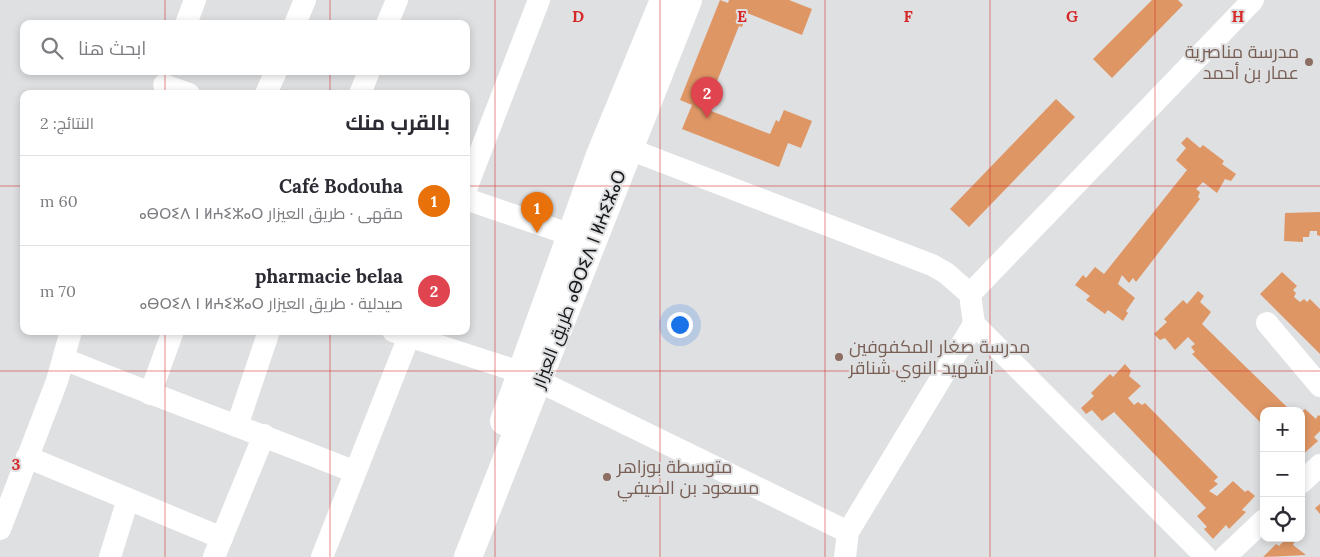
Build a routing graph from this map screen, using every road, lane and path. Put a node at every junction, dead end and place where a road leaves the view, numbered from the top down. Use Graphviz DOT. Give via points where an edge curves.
graph roads {
  1 [pos="195,0"];
  2 [pos="305,0"];
  3 [pos="396,0"];
  4 [pos="539,0"];
  5 [pos="664,0"];
  6 [pos="688,0"];
  7 [pos="1252,0"];
  8 [pos="188,20"];
  9 [pos="297,20"];
  10 [pos="388,20"];
  11 [pos="274,75"];
  12 [pos="367,75"];
  13 [pos="165,83"];
  14 [pos="180,90"];
  15 [pos="268,90"];
  16 [pos="362,90"];
  17 [pos="630,149"];
  18 [pos="470,179"];
  19 [pos="470,201"];
  20 [pos="581,238"];
  21 [pos="970,294"];
  22 [pos="1267,323"];
  23 [pos="974,324"];
  24 [pos="70,335"];
  25 [pos="172,335"];
  26 [pos="268,335"];
  27 [pos="403,335"];
  28 [pos="410,335"];
  29 [pos="64,358"];
  30 [pos="530,377"];
  31 [pos="1320,386"];
  32 [pos="150,394"];
  33 [pos="237,426"];
  34 [pos="264,435"];
  35 [pos="27,458"];
  36 [pos="1320,465"];
  37 [pos="355,472"];
  38 [pos="1305,479"];
  39 [pos="128,499"];
  40 [pos="1260,524"];
  41 [pos="0,529"];
  42 [pos="848,532"];
  43 [pos="218,548"];
  44 [pos="110,557"];
  45 [pos="322,557"];
  46 [pos="450,557"];
  47 [pos="468,557"];
  48 [pos="845,557"];
  49 [pos="1206,557"];
  50 [pos="1226,557"];
  1 -- 8 [label="street"];
  2 -- 9 [label="street"];
  3 -- 10 [label="street"];
  4 -- 18 [label="street"];
  5 -- 20 [label="main road, طريق العيزار ⴰⴱⵔⵉⴷ ⵏ ⵍⵄⵉⵣⴰⵔ" via="600,155"];
  6 -- 17 [label="main road, طريق العيزار ⴰⴱⵔⵉⴷ ⵏ ⵍⵄⵉⵣⴰⵔ"];
  7 -- 21 [label="street"];
  11 -- 15 [label="street"];
  12 -- 16 [label="street"];
  13 -- 14 [label="street"];
  17 -- 20 [label="main road, طريق العيزار ⴰⴱⵔⵉⴷ ⵏ ⵍⵄⵉⵣⴰⵔ"];
  17 -- 21 [label="street" via="932,266 946,273"];
  19 -- 20 [label="street"];
  20 -- 30 [label="main road, طريق العيزار ⴰⴱⵔⵉⴷ ⵏ ⵍⵄⵉⵣⴰⵔ"];
  21 -- 23 [label="street"];
  22 -- 31 [label="street"];
  23 -- 42 [label="street"];
  23 -- 49 [label="street"];
  24 -- 29 [label="street"];
  25 -- 32 [label="street"];
  26 -- 33 [label="street"];
  27 -- 37 [label="street"];
  28 -- 30 [label="street"];
  29 -- 32 [label="street"];
  29 -- 35 [label="street"];
  30 -- 42 [label="street"];
  30 -- 46 [label="main road, طريق العيزار ⴰⴱⵔⵉⴷ ⵏ ⵍⵄⵉⵣⴰⵔ" via="513,398"];
  30 -- 47 [label="main road, طريق العيزار ⴰⴱⵔⵉⴷ ⵏ ⵍⵄⵉⵣⴰⵔ"];
  32 -- 33 [label="street"];
  33 -- 34 [label="street"];
  34 -- 37 [label="street"];
  34 -- 43 [label="street"];
  35 -- 39 [label="street"];
  35 -- 41 [label="street"];
  36 -- 38 [label="street"];
  37 -- 45 [label="street"];
  39 -- 43 [label="street"];
  39 -- 44 [label="street"];
  40 -- 50 [label="street"];
  42 -- 48 [label="street"];
}
